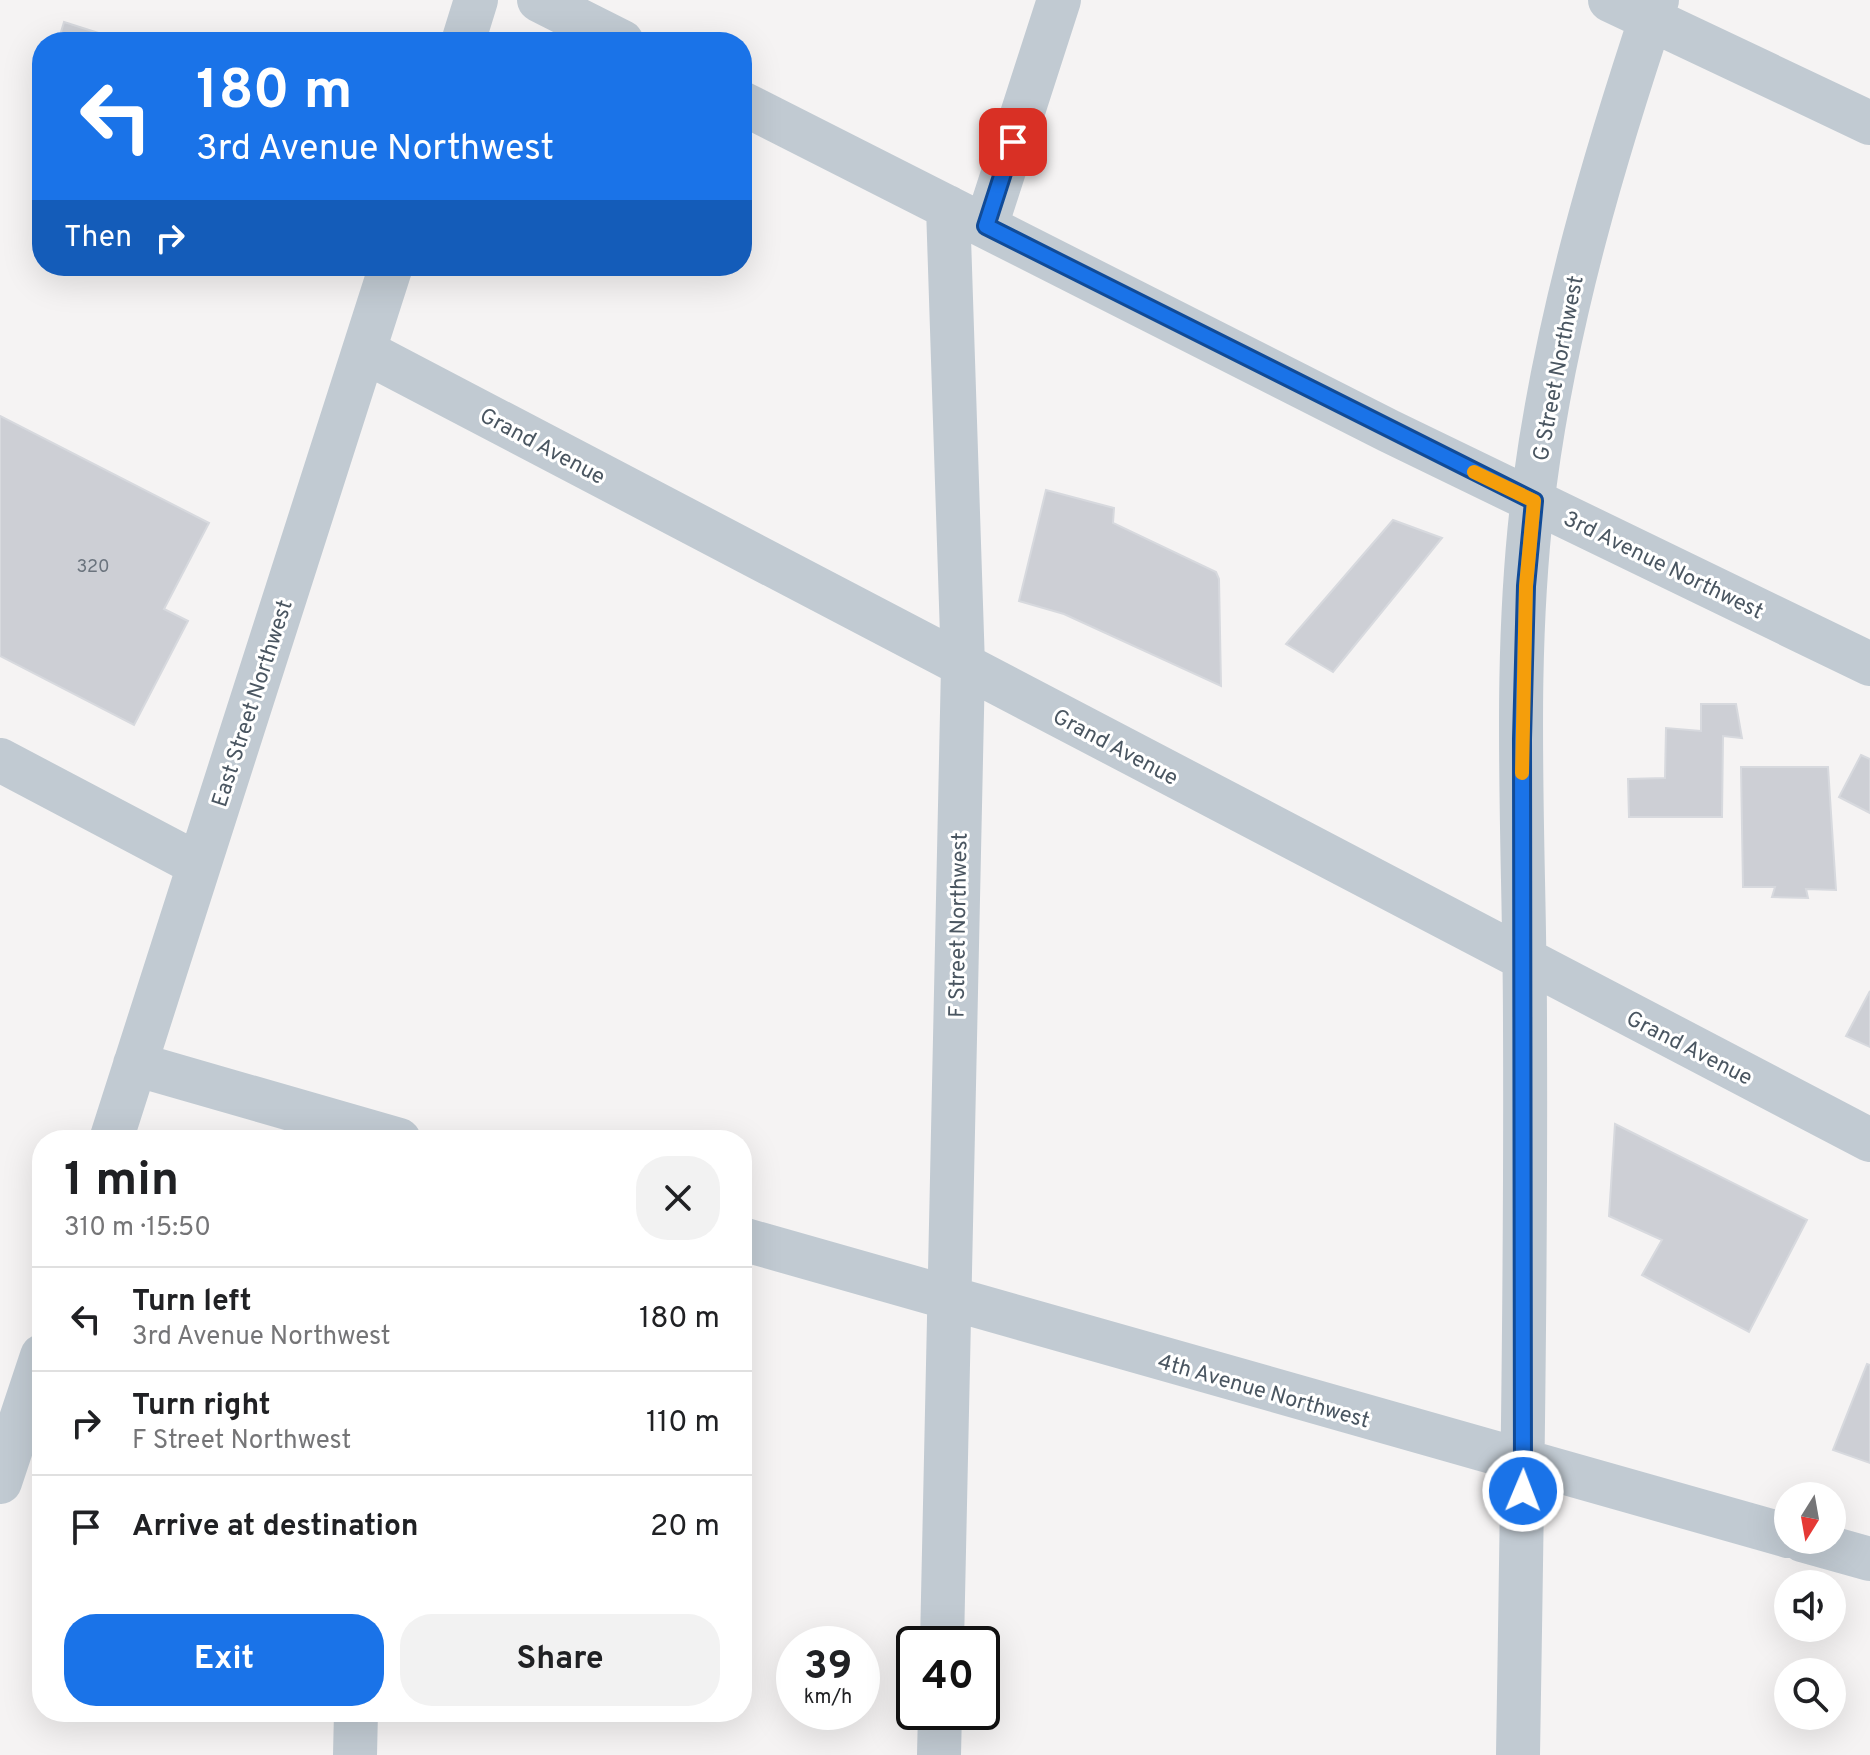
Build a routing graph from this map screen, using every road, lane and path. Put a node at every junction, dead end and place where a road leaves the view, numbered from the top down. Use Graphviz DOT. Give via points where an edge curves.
graph roads {
  1 [pos="476,0"];
  2 [pos="539,0"];
  3 [pos="1059,0"];
  4 [pos="1610,0"];
  5 [pos="1654,10"];
  6 [pos="466,32"];
  7 [pos="602,32"];
  8 [pos="752,108"];
  9 [pos="1870,123"];
  10 [pos="948,207"];
  11 [pos="986,226"];
  12 [pos="388,276"];
  13 [pos="364,351"];
  14 [pos="1534,501"];
  15 [pos="1870,664"];
  16 [pos="963,666"];
  17 [pos="0,760"];
  18 [pos="199,865"];
  19 [pos="1522,960"];
  20 [pos="135,1064"];
  21 [pos="114,1130"];
  22 [pos="354,1130"];
  23 [pos="1870,1140"];
  24 [pos="752,1242"];
  25 [pos="949,1299"];
  26 [pos="32,1386"];
  27 [pos="21,1418"];
  28 [pos="1523,1462"];
  29 [pos="0,1482"];
  30 [pos="1774,1532"];
  31 [pos="1846,1552"];
  32 [pos="1870,1559"];
  33 [pos="942,1626"];
  34 [pos="356,1722"];
  35 [pos="940,1730"];
  36 [pos="355,1755"];
  37 [pos="939,1755"];
  38 [pos="1518,1755"];
  1 -- 6 [label="street"];
  2 -- 7 [label="street"];
  3 -- 11 [label="street"];
  4 -- 5 [label="street"];
  5 -- 9 [label="street"];
  5 -- 14 [label="street, G Street Northwest" via="1616,122 1562,323"];
  8 -- 10 [label="street"];
  10 -- 11 [label="street, 3rd Avenue Northwest"];
  10 -- 16 [label="street, F Street Northwest"];
  11 -- 14 [label="street, 3rd Avenue Northwest"];
  12 -- 13 [label="street, East Street Northwest"];
  13 -- 16 [label="street, Grand Avenue"];
  13 -- 18 [label="street, East Street Northwest"];
  14 -- 15 [label="street, 3rd Avenue Northwest"];
  14 -- 19 [label="street, G Street Northwest" via="1522,739"];
  16 -- 19 [label="street, Grand Avenue"];
  16 -- 25 [label="street, F Street Northwest"];
  17 -- 18 [label="street"];
  18 -- 20 [label="street, East Street Northwest"];
  19 -- 23 [label="street, Grand Avenue"];
  19 -- 28 [label="street, G Street Northwest"];
  20 -- 21 [label="street, East Street Northwest"];
  20 -- 22 [label="street"];
  24 -- 25 [label="street, 4th Avenue Northwest"];
  25 -- 28 [label="street, 4th Avenue Northwest"];
  25 -- 33 [label="street, F Street Northwest"];
  26 -- 27 [label="street"];
  27 -- 29 [label="street"];
  28 -- 30 [label="street, 4th Avenue Northwest"];
  28 -- 38 [label="street, G Street Northwest"];
  31 -- 32 [label="street"];
  34 -- 36 [label="street"];
  35 -- 37 [label="street"];
}
